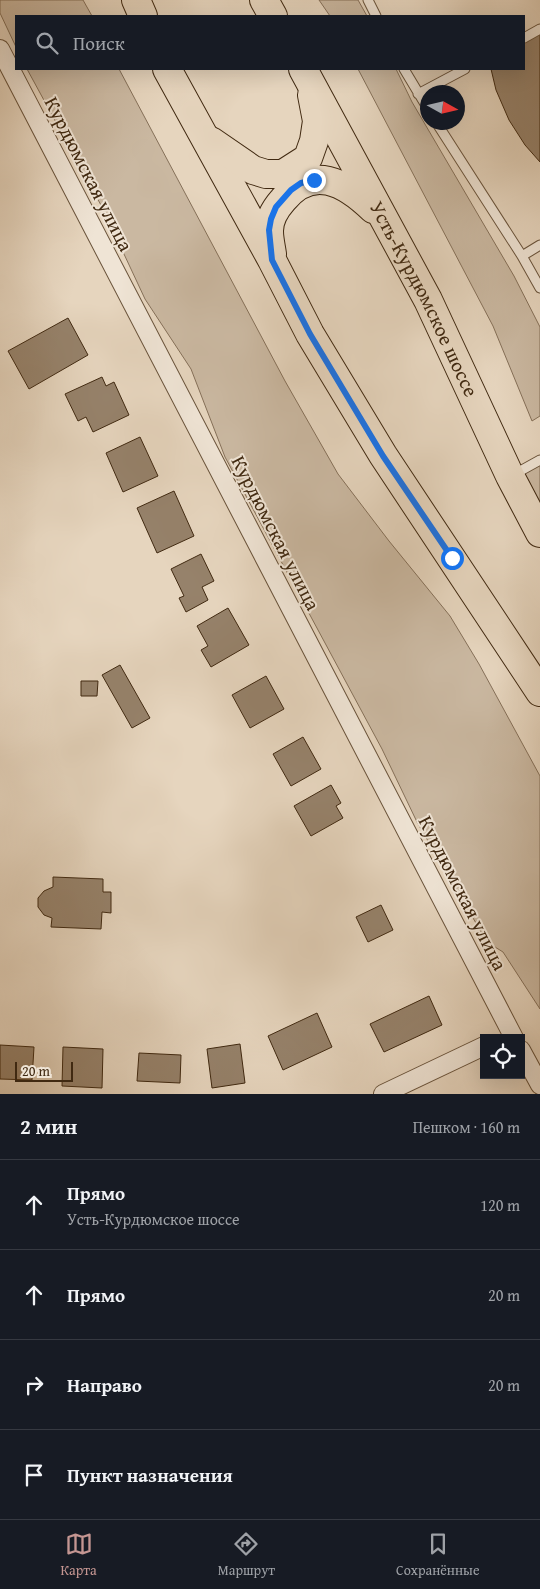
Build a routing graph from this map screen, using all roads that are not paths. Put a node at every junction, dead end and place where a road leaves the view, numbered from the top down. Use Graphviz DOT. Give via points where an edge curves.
graph roads {
  1 [pos="136,0"];
  2 [pos="264,0"];
  3 [pos="368,0"];
  4 [pos="143,15"];
  5 [pos="272,15"];
  6 [pos="376,15"];
  7 [pos="540,29"];
  8 [pos="525,37"];
  9 [pos="0,49"];
  10 [pos="168,70"];
  11 [pos="405,70"];
  12 [pos="463,70"];
  13 [pos="306,73"];
  14 [pos="418,94"];
  15 [pos="420,97"];
  16 [pos="441,130"];
  17 [pos="206,137"];
  18 [pos="385,220"];
  19 [pos="540,245"];
  20 [pos="522,256"];
  21 [pos="272,260"];
  22 [pos="540,288"];
  23 [pos="540,460"];
  24 [pos="510,476"];
  25 [pos="540,533"];
  26 [pos="540,692"];
  27 [pos="508,1034"];
  28 [pos="480,1048"];
  29 [pos="525,1057"];
  30 [pos="540,1085"];
  31 [pos="383,1094"];
  1 -- 4 [label="main road"];
  2 -- 5 [label="main road"];
  3 -- 6 [label="lane"];
  7 -- 8 [label="lane"];
  9 -- 27 [label="street, Курдюмская улица"];
  10 -- 17 [label="main road"];
  11 -- 14 [label="lane"];
  12 -- 14 [label="lane"];
  13 -- 17 [label="main road" via="317,121 308,158 296,167 283,174 253,170"];
  13 -- 18 [label="main road, Усть-Курдюмское шоссе"];
  14 -- 15 [label="lane"];
  16 -- 20 [label="lane"];
  17 -- 21 [label="main road"];
  18 -- 21 [label="main road" via="347,187 327,180 301,183 276,207 271,219"];
  18 -- 24 [label="main road, Усть-Курдюмское шоссе" via="428,300"];
  19 -- 20 [label="lane"];
  20 -- 22 [label="lane"];
  21 -- 26 [label="main road" via="310,334 383,456"];
  23 -- 24 [label="lane"];
  24 -- 25 [label="main road, Усть-Курдюмское шоссе"];
  28 -- 31 [label="street"];
  29 -- 30 [label="street"];
}
